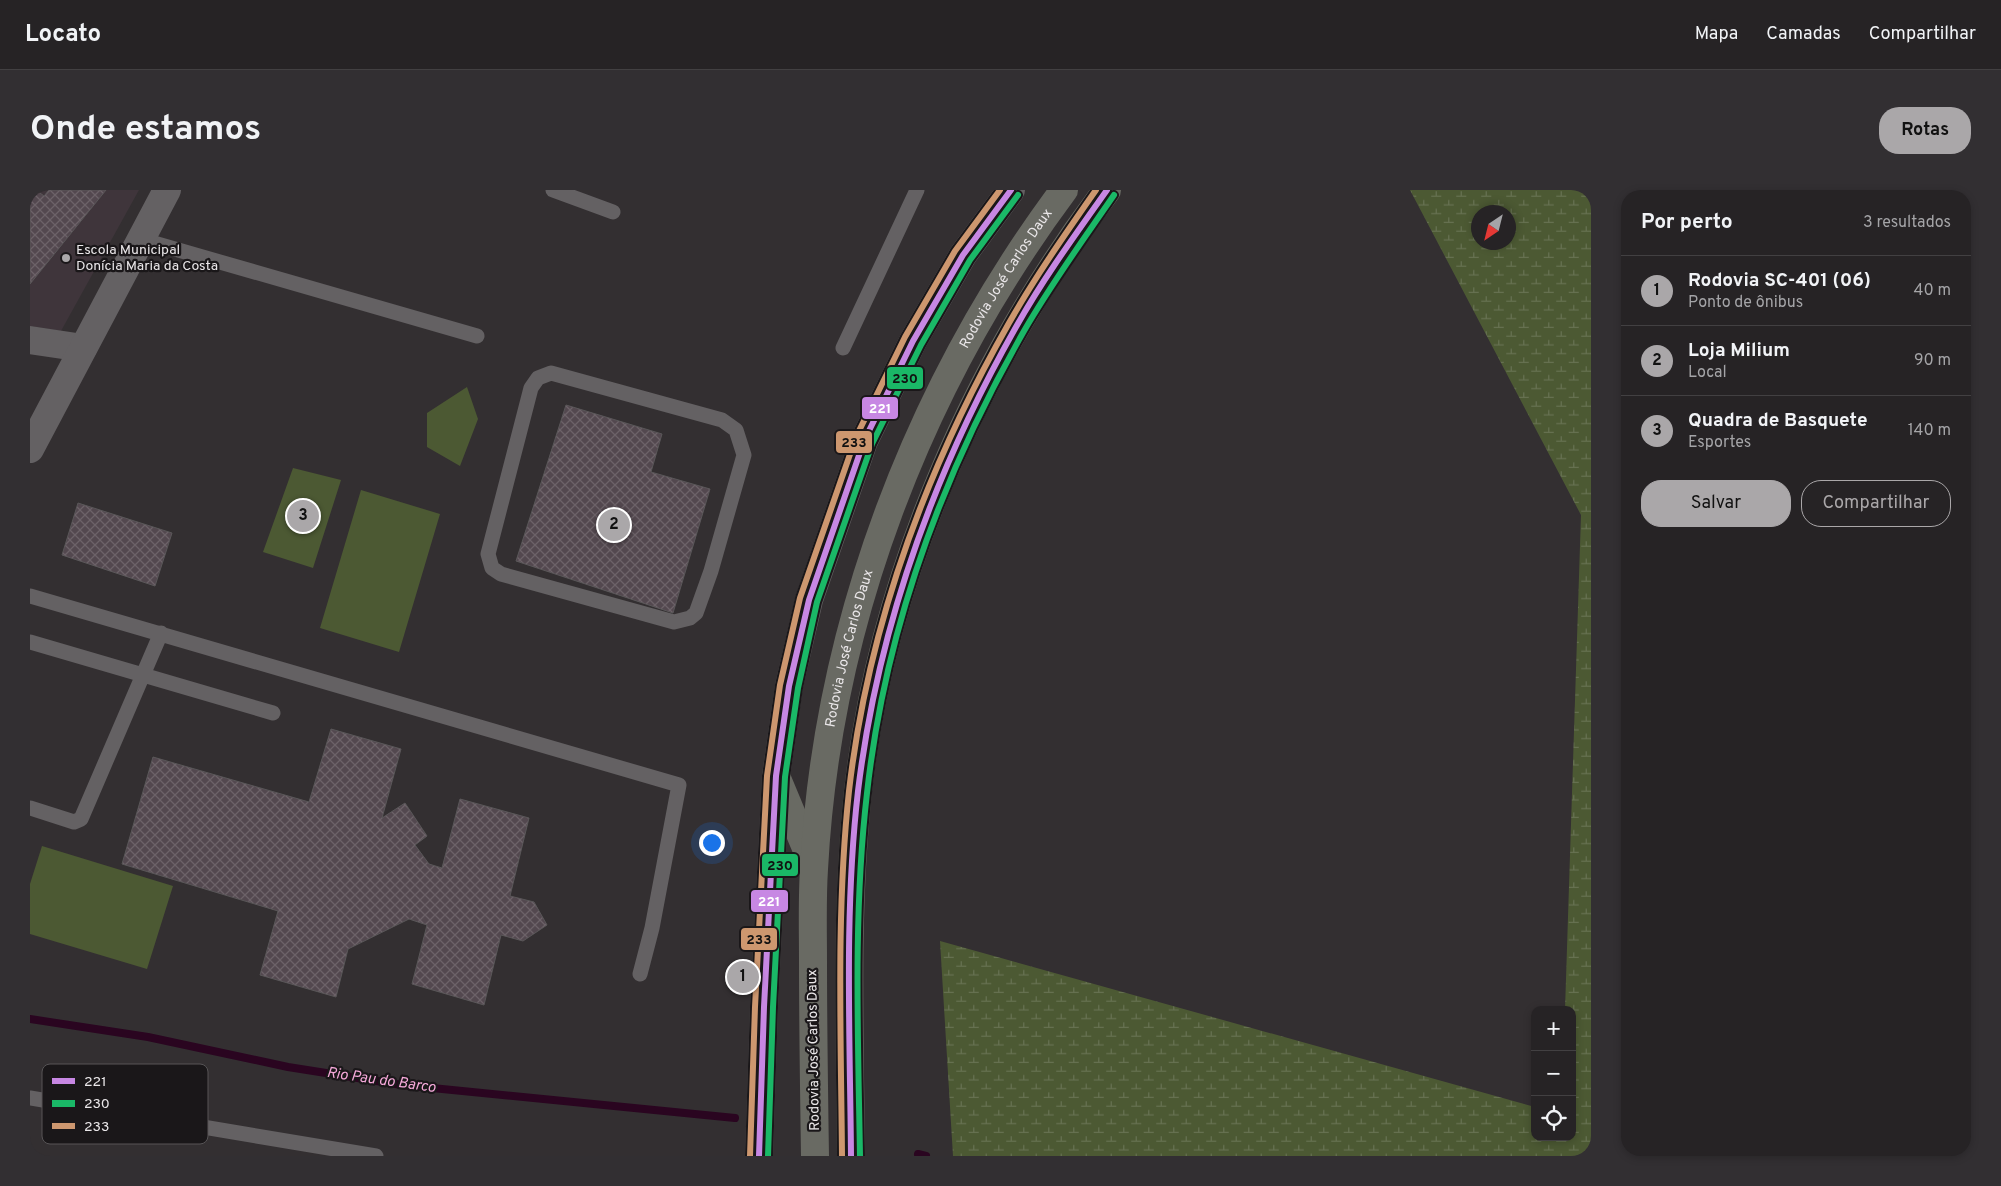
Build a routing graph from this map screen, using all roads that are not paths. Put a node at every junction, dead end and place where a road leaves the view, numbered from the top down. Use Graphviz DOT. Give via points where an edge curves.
graph roads {
  1 [pos="167,190"];
  2 [pos="554,190"];
  3 [pos="917,190"];
  4 [pos="1011,190"];
  5 [pos="1064,190"];
  6 [pos="1107,190"];
  7 [pos="613,212"];
  8 [pos="140,239"];
  9 [pos="477,336"];
  10 [pos="30,340"];
  11 [pos="83,348"];
  12 [pos="843,348"];
  13 [pos="30,449"];
  14 [pos="30,596"];
  15 [pos="696,613"];
  16 [pos="161,633"];
  17 [pos="30,642"];
  18 [pos="144,674"];
  19 [pos="274,713"];
  20 [pos="776,776"];
  21 [pos="30,808"];
  22 [pos="814,868"];
  23 [pos="640,974"];
  24 [pos="208,1128"];
  25 [pos="376,1156"];
  26 [pos="759,1156"];
  27 [pos="815,1156"];
  28 [pos="852,1156"];
  1 -- 8 [label="main road"];
  2 -- 7 [label="lane"];
  3 -- 12 [label="lane"];
  4 -- 20 [label="main road" via="964,255 918,332 864,441 809,600 788,686"];
  5 -- 22 [label="highway, Rodovia José Carlos Daux" via="1036,227 959,358 912,451 882,528 847,645 832,715"];
  6 -- 28 [label="highway" via="1062,251 1010,334 979,395 917,541 886,644 858,789 852,868 848,934"];
  8 -- 9 [label="lane"];
  8 -- 11 [label="main road"];
  10 -- 11 [label="main road"];
  11 -- 13 [label="main road"];
  14 -- 16 [label="lane"];
  15 -- 15 [label="lane" via="674,622 501,574 492,568 488,554 532,388 538,378 551,373 722,420 736,430 744,455"];
  16 -- 18 [label="lane"];
  16 -- 23 [label="lane" via="679,784 652,928"];
  17 -- 18 [label="lane"];
  18 -- 19 [label="lane"];
  18 -- 21 [label="lane" via="80,819 74,822"];
  20 -- 22 [label="highway"];
  20 -- 26 [label="main road"];
  22 -- 27 [label="highway, Rodovia José Carlos Daux"];
  24 -- 25 [label="lane"];
}
